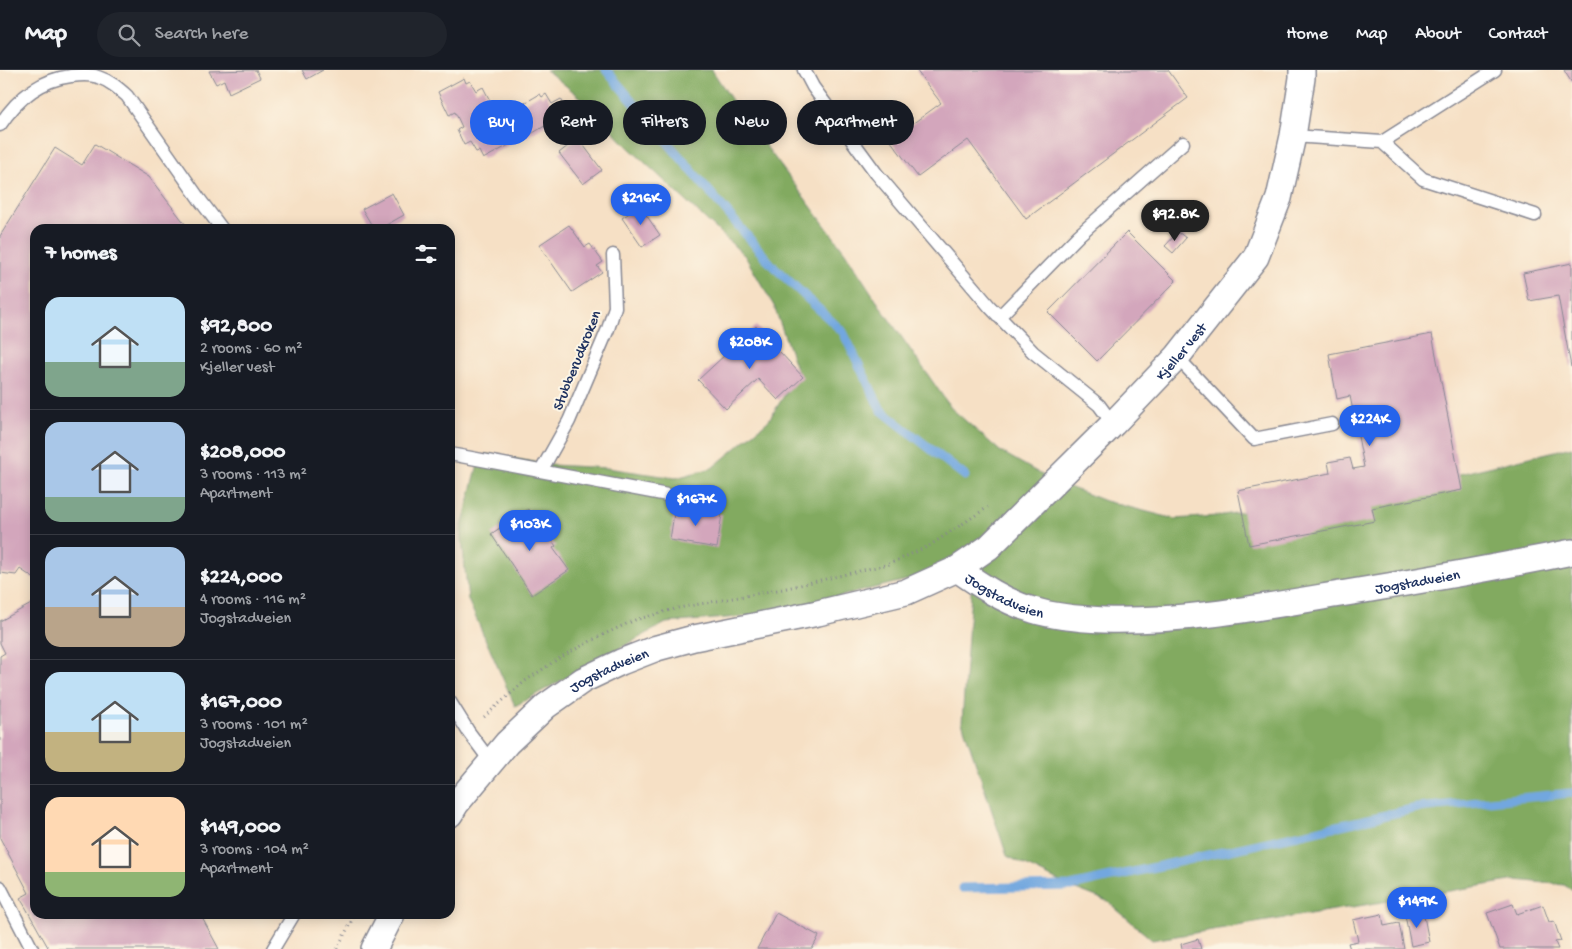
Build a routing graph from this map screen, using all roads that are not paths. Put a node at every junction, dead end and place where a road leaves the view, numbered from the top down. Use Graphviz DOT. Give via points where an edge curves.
graph roads {
  1 [pos="804,70"];
  2 [pos="1302,70"];
  3 [pos="1495,70"];
  4 [pos="0,126"];
  5 [pos="1293,136"];
  6 [pos="1382,142"];
  7 [pos="1184,143"];
  8 [pos="1535,215"];
  9 [pos="218,224"];
  10 [pos="613,255"];
  11 [pos="999,317"];
  12 [pos="1177,357"];
  13 [pos="1113,424"];
  14 [pos="1332,424"];
  15 [pos="455,455"];
  16 [pos="541,471"];
  17 [pos="715,504"];
  18 [pos="1572,552"];
  19 [pos="957,569"];
  20 [pos="455,710"];
  21 [pos="491,762"];
  22 [pos="455,808"];
  23 [pos="0,887"];
  24 [pos="291,919"];
  25 [pos="389,919"];
  26 [pos="32,949"];
  27 [pos="273,949"];
  28 [pos="374,949"];
  1 -- 11 [label="lane" via="876,173"];
  2 -- 5 [label="street, Kjeller vest"];
  3 -- 6 [label="lane"];
  4 -- 9 [label="lane" via="10,110 40,84 58,77 97,76 127,96"];
  5 -- 6 [label="lane"];
  5 -- 12 [label="street, Kjeller vest" via="1279,198 1256,256"];
  6 -- 8 [label="lane" via="1423,179"];
  7 -- 11 [label="lane" via="1079,235"];
  10 -- 16 [label="lane, Stubberudkroken" via="615,307 608,329 569,420"];
  11 -- 13 [label="lane" via="1033,352 1098,405"];
  12 -- 13 [label="street, Kjeller vest"];
  12 -- 14 [label="lane" via="1254,439"];
  13 -- 19 [label="street, Kjeller vest" via="989,546"];
  15 -- 16 [label="lane"];
  16 -- 17 [label="lane"];
  18 -- 19 [label="street, Jogstadveien" via="1270,606 1187,617 1129,620 1081,619 1033,610 987,590"];
  19 -- 21 [label="street, Jogstadveien" via="906,592 818,614 694,638 621,662 583,680 546,706 506,743"];
  20 -- 21 [label="lane"];
  21 -- 22 [label="street, Jogstadveien"];
  23 -- 26 [label="lane"];
  24 -- 27 [label="lane"];
  25 -- 28 [label="street"];
}
